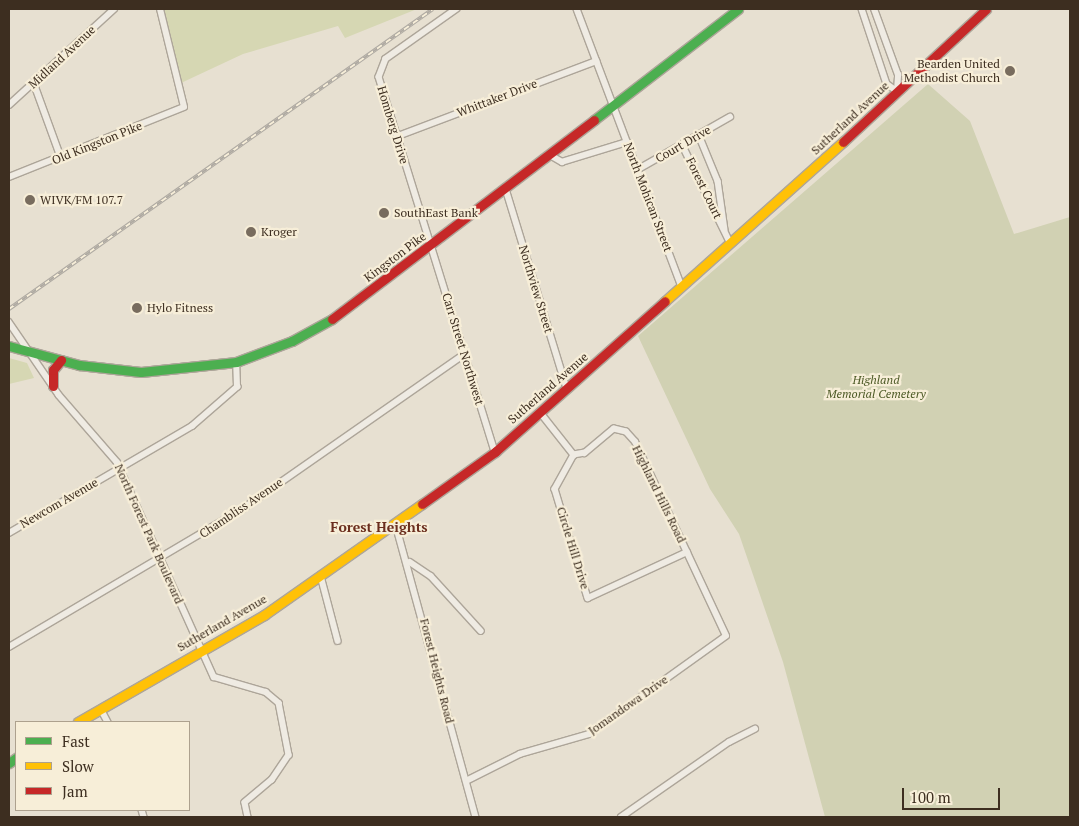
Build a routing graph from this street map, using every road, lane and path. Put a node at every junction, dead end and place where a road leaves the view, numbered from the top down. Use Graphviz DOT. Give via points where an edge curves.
graph roads {
  1 [pos="114,9"];
  2 [pos="160,9"];
  3 [pos="457,9"];
  4 [pos="577,9"];
  5 [pos="738,9"];
  6 [pos="862,9"];
  7 [pos="874,9"];
  8 [pos="986,9"];
  9 [pos="596,60"];
  10 [pos="34,83"];
  11 [pos="897,91"];
  12 [pos="9,104"];
  13 [pos="614,107"];
  14 [pos="730,117"];
  15 [pos="698,135"];
  16 [pos="398,136"];
  17 [pos="627,142"];
  18 [pos="682,144"];
  19 [pos="550,155"];
  20 [pos="61,157"];
  21 [pos="637,170"];
  22 [pos="9,178"];
  23 [pos="506,189"];
  24 [pos="725,232"];
  25 [pos="731,244"];
  26 [pos="431,246"];
  27 [pos="682,287"];
  28 [pos="9,322"];
  29 [pos="9,346"];
  30 [pos="32,352"];
  31 [pos="465,354"];
  32 [pos="61,360"];
  33 [pos="236,362"];
  34 [pos="53,386"];
  35 [pos="567,389"];
  36 [pos="540,412"];
  37 [pos="495,452"];
  38 [pos="574,456"];
  39 [pos="120,468"];
  40 [pos="396,525"];
  41 [pos="9,533"];
  42 [pos="687,552"];
  43 [pos="159,558"];
  44 [pos="410,562"];
  45 [pos="321,576"];
  46 [pos="482,631"];
  47 [pos="726,636"];
  48 [pos="338,641"];
  49 [pos="9,647"];
  50 [pos="202,650"];
  51 [pos="101,709"];
  52 [pos="80,721"];
  53 [pos="107,721"];
  54 [pos="755,730"];
  55 [pos="466,781"];
  56 [pos="248,817"];
  57 [pos="476,817"];
  58 [pos="621,817"];
  1 -- 10 [label="street, Midland Avenue"];
  2 -- 20 [label="street, Old Kingston Pike" via="184,107"];
  3 -- 16 [label="street, Homberg Drive" via="386,59 379,69"];
  4 -- 9 [label="street, North Mohican Street"];
  5 -- 13 [label="street, Kingston Pike"];
  6 -- 11 [label="street" via="887,84"];
  7 -- 11 [label="street" via="898,75"];
  8 -- 11 [label="street, Sutherland Avenue"];
  9 -- 13 [label="street, North Mohican Street"];
  9 -- 16 [label="street, Whittaker Drive"];
  10 -- 12 [label="street, Midland Avenue"];
  10 -- 20 [label="street"];
  11 -- 25 [label="street, Sutherland Avenue"];
  13 -- 17 [label="street, North Mohican Street"];
  13 -- 19 [label="street, Kingston Pike"];
  14 -- 15 [label="street, Court Drive"];
  15 -- 18 [label="street, Court Drive"];
  15 -- 24 [label="street, Forest Court" via="718,181"];
  16 -- 26 [label="street, Homberg Drive"];
  17 -- 19 [label="street" via="562,162"];
  17 -- 21 [label="street, North Mohican Street"];
  18 -- 21 [label="street, Court Drive"];
  18 -- 24 [label="street, Forest Court"];
  19 -- 23 [label="street, Kingston Pike"];
  20 -- 22 [label="street, Old Kingston Pike"];
  21 -- 27 [label="street, North Mohican Street"];
  23 -- 26 [label="street, Kingston Pike"];
  23 -- 35 [label="street, Northview Street"];
  24 -- 25 [label="street, Forest Court"];
  25 -- 27 [label="street, Sutherland Avenue"];
  26 -- 31 [label="street, Carr Street Northwest"];
  26 -- 33 [label="street, Kingston Pike" via="337,316 292,341"];
  27 -- 35 [label="street, Sutherland Avenue"];
  28 -- 30 [label="street, North Forest Park Boulevard"];
  29 -- 30 [label="street, Kingston Pike"];
  30 -- 32 [label="street, Kingston Pike"];
  30 -- 34 [label="street, North Forest Park Boulevard"];
  31 -- 37 [label="street, Carr Street Northwest"];
  31 -- 43 [label="street, Chambliss Avenue" via="241,510"];
  32 -- 33 [label="street, Kingston Pike" via="141,372"];
  32 -- 34 [label="street" via="53,370"];
  33 -- 39 [label="street, Newcom Avenue" via="239,377 235,390 192,426"];
  34 -- 39 [label="street, North Forest Park Boulevard"];
  35 -- 36 [label="street, Sutherland Avenue"];
  36 -- 37 [label="street, Sutherland Avenue"];
  36 -- 38 [label="street"];
  37 -- 40 [label="street, Sutherland Avenue"];
  38 -- 42 [label="street, Highland Hills Road" via="585,453 614,429 626,432 654,478"];
  38 -- 42 [label="street, Circle Hill Drive" via="555,489 588,598"];
  39 -- 41 [label="street, Newcom Avenue"];
  39 -- 43 [label="street, North Forest Park Boulevard"];
  40 -- 44 [label="street, Forest Heights Road"];
  40 -- 45 [label="street, Sutherland Avenue"];
  42 -- 47 [label="street, Highland Hills Road"];
  43 -- 49 [label="street, Chambliss Avenue"];
  43 -- 50 [label="street, North Forest Park Boulevard"];
  44 -- 46 [label="street" via="431,576"];
  44 -- 55 [label="street, Forest Heights Road"];
  45 -- 48 [label="street"];
  45 -- 50 [label="street, Sutherland Avenue"];
  47 -- 55 [label="street, Jomandowa Drive" via="590,734 520,754"];
  50 -- 51 [label="street, Sutherland Avenue"];
  50 -- 56 [label="street, North Forest Park Boulevard" via="214,677 266,692 279,703 289,737 289,755 272,780 245,803"];
  51 -- 52 [label="street, Sutherland Avenue"];
  51 -- 53 [label="street"];
  54 -- 58 [label="street" via="729,742"];
  55 -- 57 [label="street, Forest Heights Road"];
}
